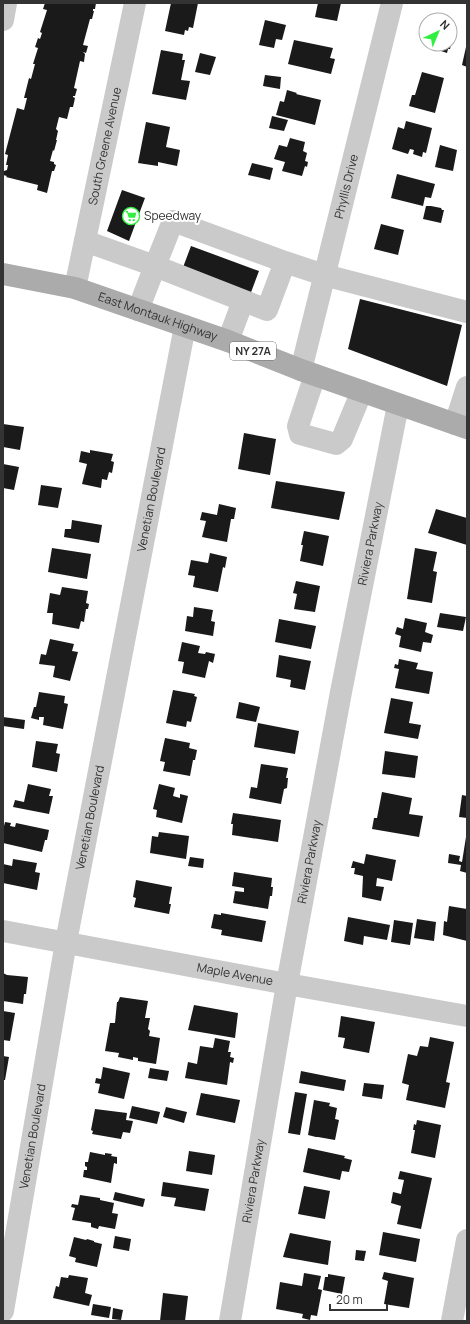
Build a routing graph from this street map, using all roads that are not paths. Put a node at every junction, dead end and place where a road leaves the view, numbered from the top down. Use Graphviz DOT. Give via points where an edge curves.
graph roads {
  1 [pos="6,3"];
  2 [pos="135,3"];
  3 [pos="392,3"];
  4 [pos="3,20"];
  5 [pos="85,241"];
  6 [pos="285,262"];
  7 [pos="155,266"];
  8 [pos="3,274"];
  9 [pos="324,275"];
  10 [pos="75,288"];
  11 [pos="243,301"];
  12 [pos="138,310"];
  13 [pos="467,312"];
  14 [pos="185,326"];
  15 [pos="228,341"];
  16 [pos="308,372"];
  17 [pos="467,387"];
  18 [pos="362,391"];
  19 [pos="398,404"];
  20 [pos="461,426"];
  21 [pos="3,931"];
  22 [pos="66,942"];
  23 [pos="287,984"];
  24 [pos="467,1016"];
  25 [pos="467,1240"];
  26 [pos="3,1311"];
  27 [pos="230,1321"];
  28 [pos="452,1321"];
  1 -- 4 [label="street"];
  2 -- 5 [label="street, South Greene Avenue"];
  3 -- 9 [label="street, Phyllis Drive"];
  5 -- 7 [label="street"];
  5 -- 10 [label="street, South Greene Avenue"];
  6 -- 7 [label="street" via="173,221"];
  6 -- 9 [label="street"];
  6 -- 11 [label="street" via="267,310"];
  7 -- 11 [label="street"];
  7 -- 12 [label="street"];
  8 -- 10 [label="main road, East Montauk Highway / NY 27A"];
  9 -- 13 [label="street"];
  9 -- 16 [label="street, Phyllis Drive"];
  10 -- 12 [label="main road, East Montauk Highway / NY 27A"];
  11 -- 15 [label="street"];
  12 -- 14 [label="main road, East Montauk Highway / NY 27A"];
  14 -- 15 [label="main road, East Montauk Highway / NY 27A"];
  14 -- 22 [label="street, Venetian Boulevard"];
  15 -- 16 [label="main road, East Montauk Highway / NY 27A"];
  16 -- 18 [label="main road, East Montauk Highway / NY 27A"];
  16 -- 18 [label="street, Phyllis Drive" via="298,426 300,434 336,444 342,439"];
  17 -- 20 [label="street"];
  18 -- 19 [label="main road, East Montauk Highway / NY 27A"];
  19 -- 20 [label="main road, East Montauk Highway / NY 27A"];
  19 -- 23 [label="street, Riviera Parkway" via="340,692"];
  21 -- 22 [label="street, Maple Avenue"];
  22 -- 23 [label="street, Maple Avenue"];
  22 -- 26 [label="street, Venetian Boulevard"];
  23 -- 24 [label="street, Maple Avenue"];
  23 -- 27 [label="street, Riviera Parkway"];
  25 -- 28 [label="street"];
}
